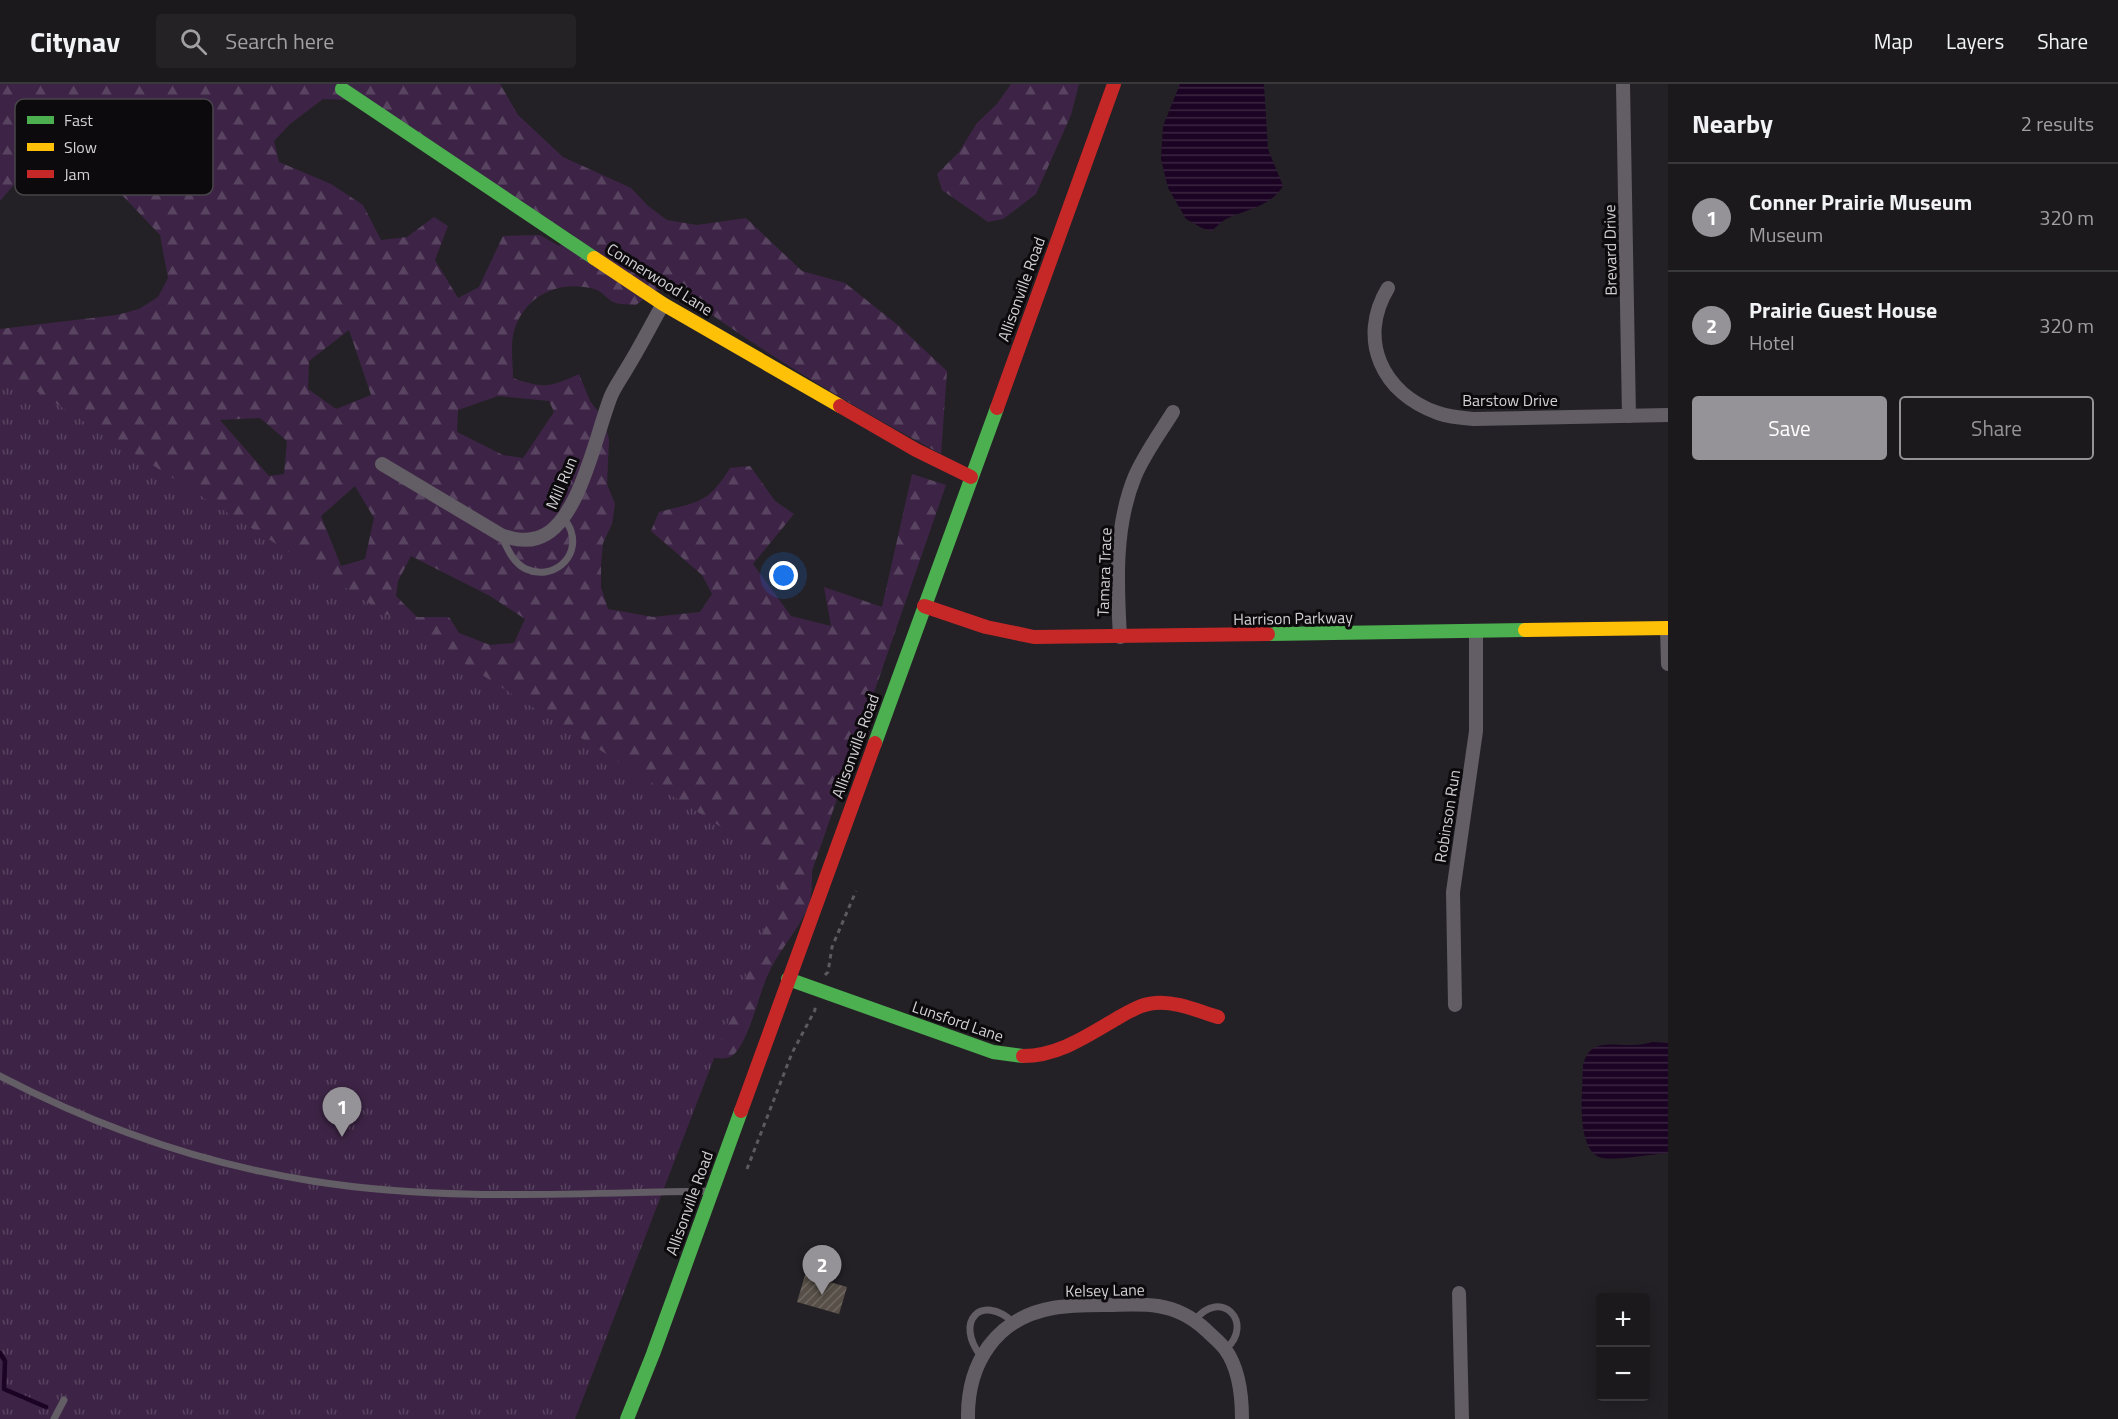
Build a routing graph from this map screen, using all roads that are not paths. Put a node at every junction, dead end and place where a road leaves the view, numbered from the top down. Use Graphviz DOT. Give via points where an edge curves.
graph roads {
  1 [pos="1114,84"];
  2 [pos="1623,84"];
  3 [pos="342,89"];
  4 [pos="1388,288"];
  5 [pos="663,304"];
  6 [pos="1173,412"];
  7 [pos="1668,415"];
  8 [pos="1629,416"];
  9 [pos="382,464"];
  10 [pos="971,477"];
  11 [pos="564,518"];
  12 [pos="501,536"];
  13 [pos="924,606"];
  14 [pos="1668,628"];
  15 [pos="1476,632"];
  16 [pos="1120,637"];
  17 [pos="1668,664"];
  18 [pos="788,979"];
  19 [pos="1455,1005"];
  20 [pos="1218,1017"];
  21 [pos="0,1076"];
  22 [pos="711,1191"];
  23 [pos="1459,1293"];
  24 [pos="1195,1320"];
  25 [pos="1013,1322"];
  26 [pos="1226,1349"];
  27 [pos="981,1356"];
  28 [pos="63,1400"];
  29 [pos="54,1419"];
  30 [pos="627,1419"];
  31 [pos="968,1419"];
  32 [pos="1242,1419"];
  33 [pos="1462,1419"];
  1 -- 10 [label="street, Allisonville Road"];
  2 -- 8 [label="street, Brevard Drive"];
  3 -- 5 [label="street, Connerwood Lane"];
  4 -- 8 [label="street, Barstow Drive" via="1375,318 1375,347 1389,377 1426,408 1449,416 1474,418"];
  5 -- 10 [label="street, Connerwood Lane" via="916,450"];
  5 -- 11 [label="street, Mill Run" via="612,394 579,490"];
  6 -- 16 [label="street, Tamara Trace" via="1139,468 1125,512 1118,555"];
  7 -- 8 [label="street, Barstow Drive"];
  9 -- 12 [label="street, Mill Run"];
  10 -- 13 [label="street, Allisonville Road"];
  11 -- 12 [label="street, Mill Run" via="548,534 536,539"];
  11 -- 12 [label="lane" via="571,530 573,548 565,563 554,571 526,569 509,552"];
  13 -- 16 [label="street, Harrison Parkway" via="1020,636"];
  13 -- 18 [label="street, Allisonville Road"];
  14 -- 15 [label="street, Harrison Parkway"];
  14 -- 17 [label="street"];
  15 -- 16 [label="street, Harrison Parkway"];
  15 -- 19 [label="street, Robinson Run" via="1476,732 1454,892"];
  18 -- 20 [label="street, Lunsford Lane" via="993,1052 1028,1058 1062,1049 1136,1008 1153,1004 1176,1005"];
  18 -- 22 [label="street, Allisonville Road"];
  21 -- 22 [label="lane" via="78,1113 154,1142 234,1166 312,1181 459,1193"];
  22 -- 30 [label="street, Allisonville Road"];
  23 -- 33 [label="street"];
  24 -- 25 [label="street, Kelsey Lane" via="1167,1308 1136,1304 1064,1306"];
  24 -- 26 [label="street, Kelsey Lane"];
  24 -- 26 [label="lane" via="1210,1307 1231,1312 1237,1322 1237,1335"];
  25 -- 27 [label="street, Kelsey Lane"];
  25 -- 27 [label="lane" via="995,1310 975,1316 969,1326 970,1338"];
  26 -- 32 [label="street, Kelsey Lane" via="1239,1385"];
  27 -- 31 [label="street, Kelsey Lane" via="971,1385"];
  28 -- 29 [label="lane"];
}
